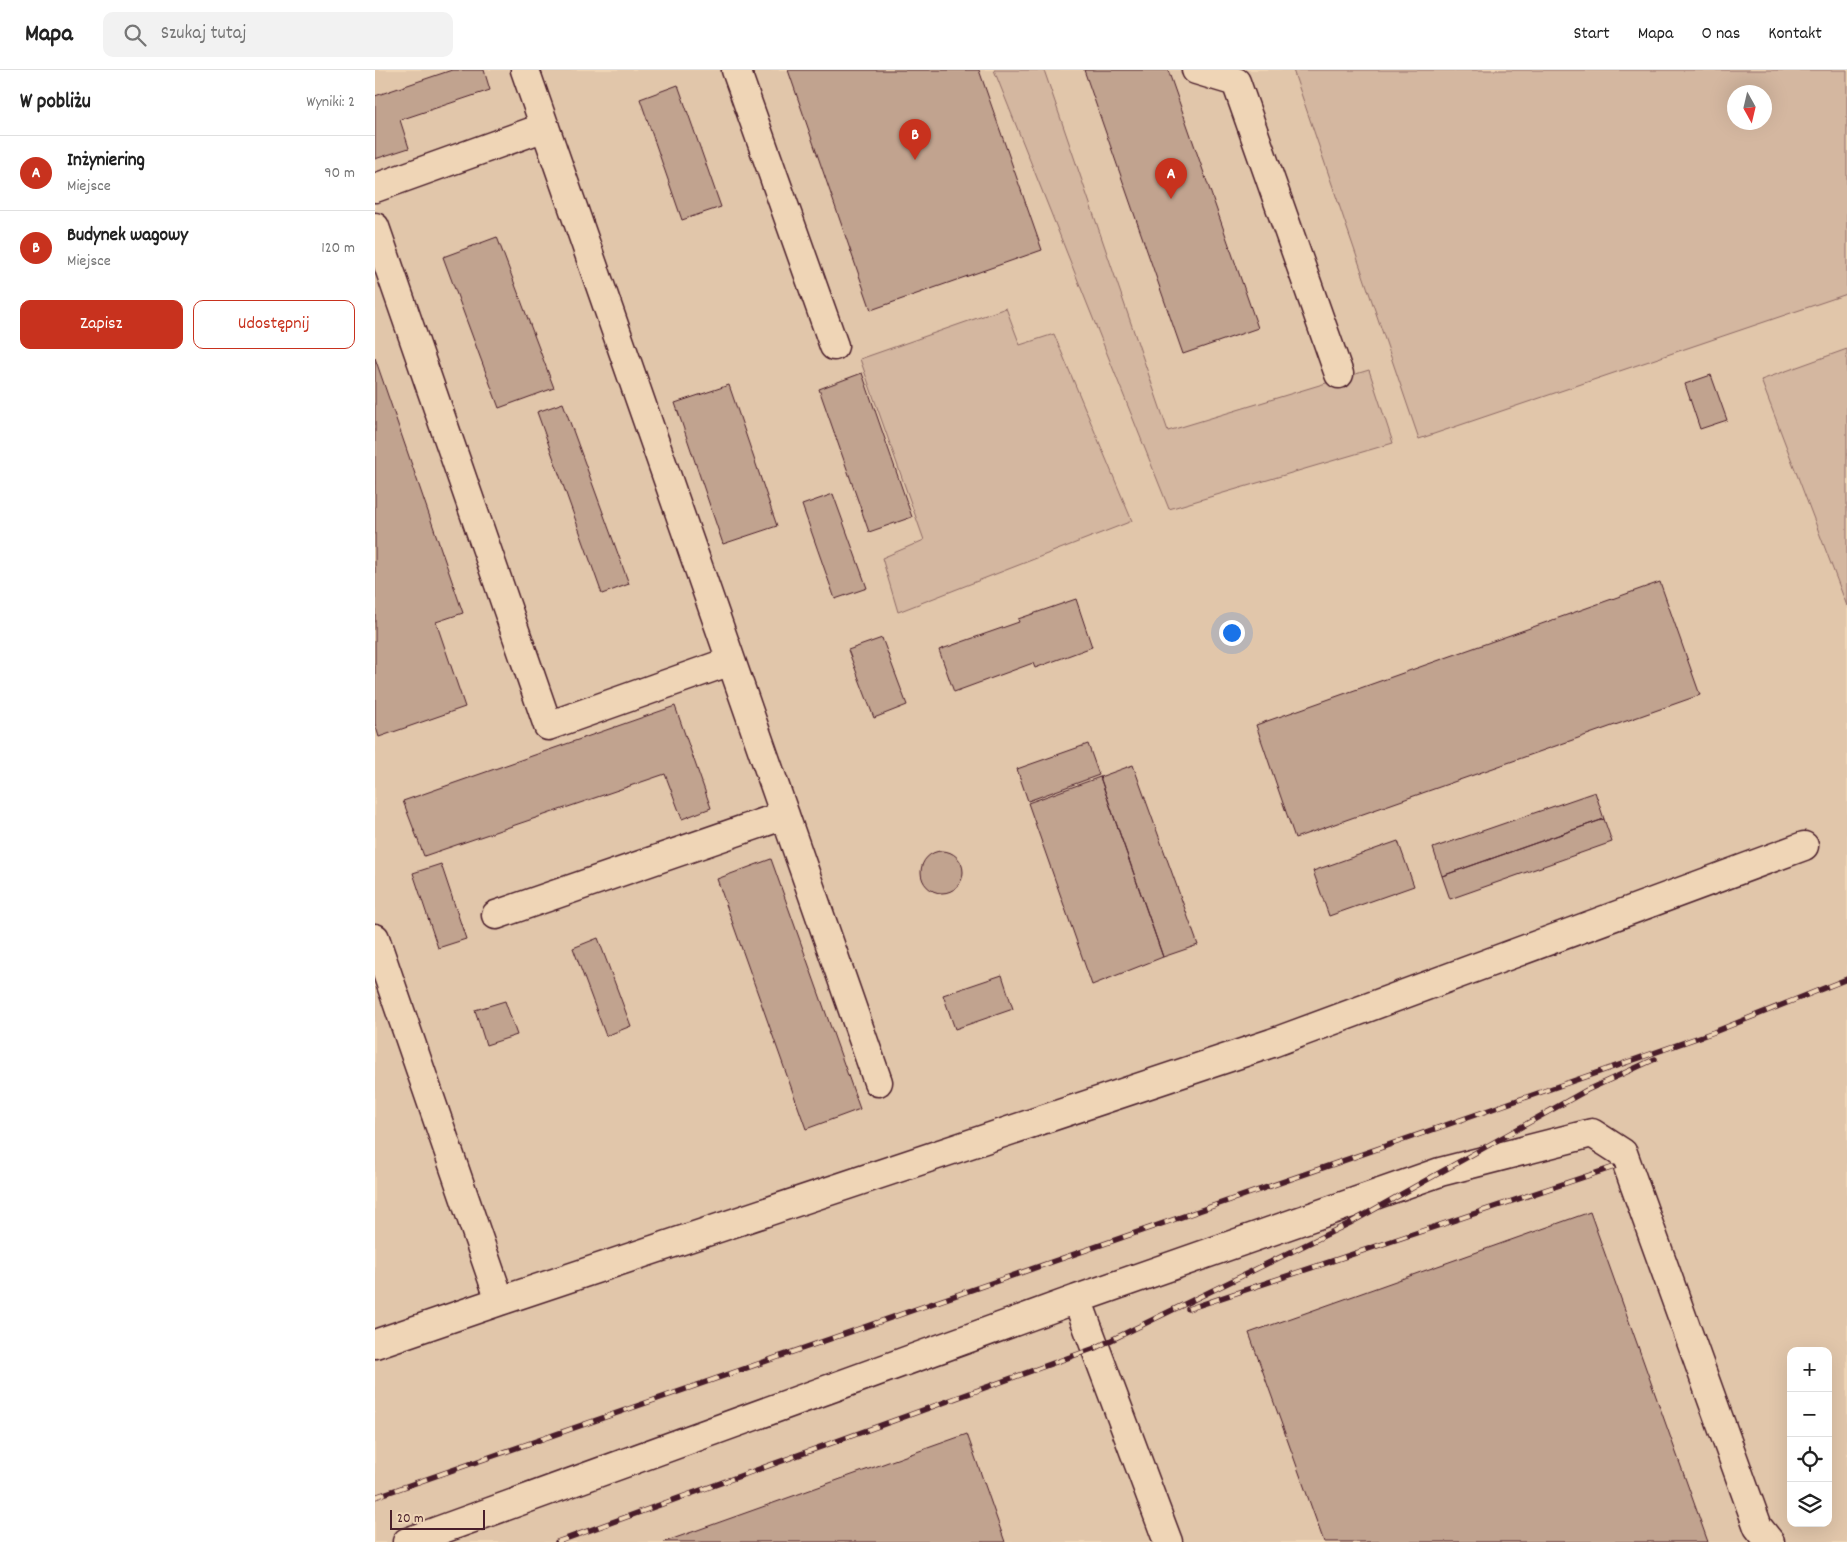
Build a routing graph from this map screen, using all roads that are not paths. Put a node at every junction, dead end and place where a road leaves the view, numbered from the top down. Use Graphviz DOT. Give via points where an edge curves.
graph roads {
  1 [pos="525,70"];
  2 [pos="736,70"];
  3 [pos="1196,70"];
  4 [pos="1240,76"];
  5 [pos="545,127"];
  6 [pos="375,188"];
  7 [pos="375,227"];
  8 [pos="834,346"];
  9 [pos="1339,374"];
  10 [pos="731,661"];
  11 [pos="785,815"];
  12 [pos="1804,846"];
  13 [pos="496,915"];
  14 [pos="375,938"];
  15 [pos="877,1082"];
  16 [pos="1077,1299"];
  17 [pos="500,1300"];
  18 [pos="375,1344"];
  19 [pos="407,1542"];
  20 [pos="1168,1542"];
  21 [pos="1770,1542"];
  1 -- 5 [label="lane"];
  2 -- 8 [label="lane"];
  3 -- 4 [label="lane"];
  4 -- 9 [label="lane"];
  5 -- 6 [label="lane"];
  5 -- 10 [label="lane"];
  7 -- 10 [label="lane" via="548,726"];
  10 -- 11 [label="lane"];
  11 -- 13 [label="lane"];
  11 -- 15 [label="lane"];
  12 -- 17 [label="lane" via="1272,1043"];
  14 -- 17 [label="lane"];
  16 -- 19 [label="lane"];
  16 -- 20 [label="lane"];
  16 -- 21 [label="lane" via="1440,1172 1592,1133 1623,1153 1758,1527"];
  17 -- 18 [label="lane"];
}
